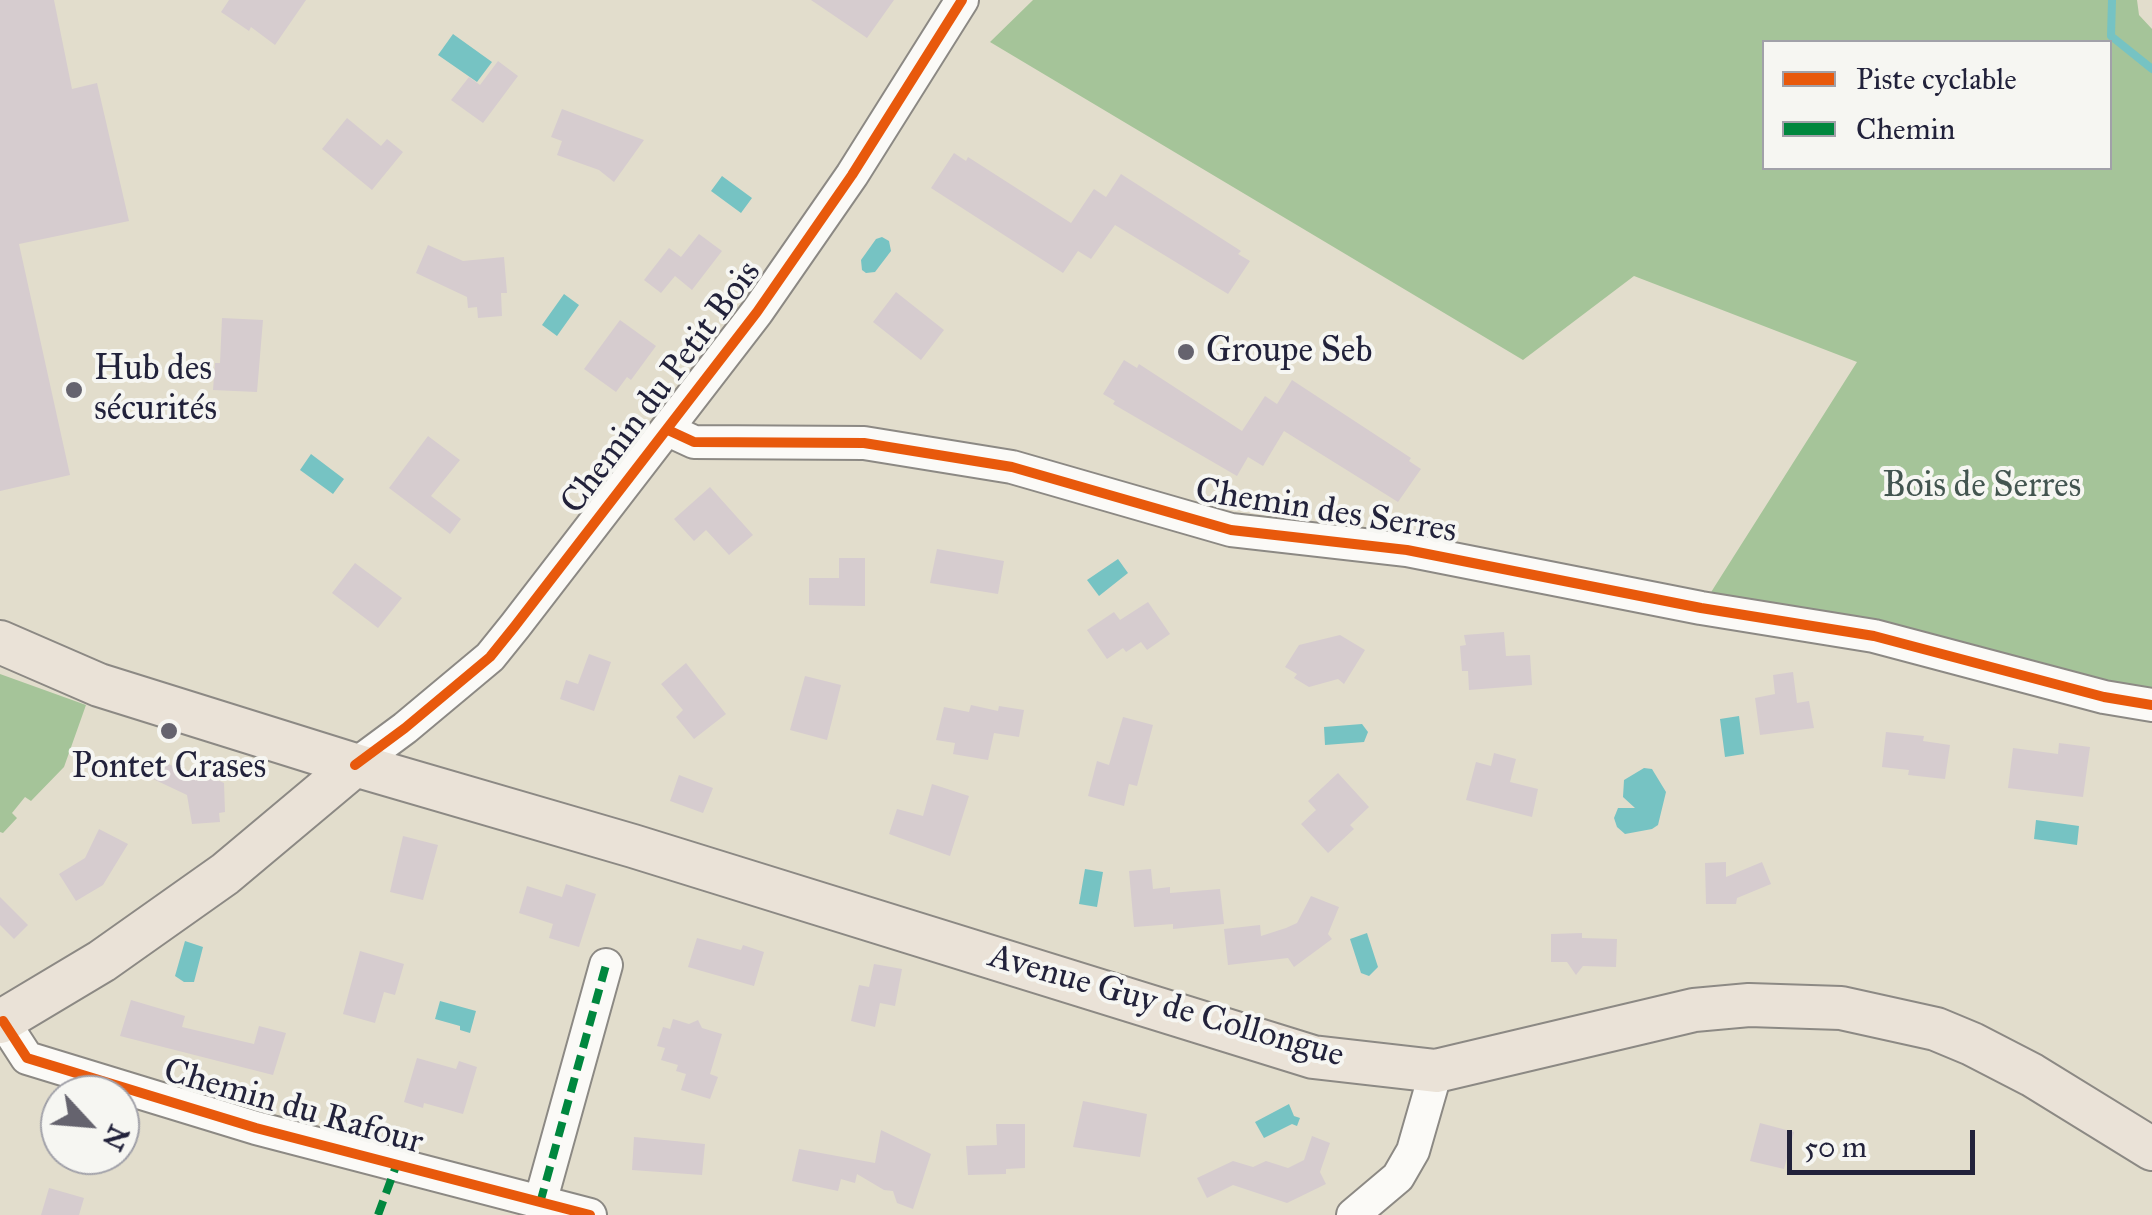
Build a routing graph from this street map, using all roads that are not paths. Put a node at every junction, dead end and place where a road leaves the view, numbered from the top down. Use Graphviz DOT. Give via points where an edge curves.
graph roads {
  1 [pos="962,0"];
  2 [pos="668,430"];
  3 [pos="0,642"];
  4 [pos="2152,705"];
  5 [pos="355,765"];
  6 [pos="606,965"];
  7 [pos="1,1022"];
  8 [pos="1436,1072"];
  9 [pos="2152,1149"];
  10 [pos="540,1203"];
  11 [pos="590,1215"];
  12 [pos="1352,1215"];
  1 -- 2 [label="street, Chemin du Petit Bois" via="852,175"];
  2 -- 4 [label="street, Chemin des Serres" via="694,442 864,443 1012,467 1231,530 1407,550 1874,636"];
  2 -- 5 [label="street, Chemin du Petit Bois" via="490,657"];
  3 -- 5 [label="main road, Avenue Guy de Collongue" via="99,684"];
  5 -- 7 [label="main road" via="225,874"];
  5 -- 8 [label="main road, Avenue Guy de Collongue" via="443,808 633,846 1313,1057"];
  6 -- 10 [label="street"];
  7 -- 10 [label="street, Chemin du Rafour" via="27,1058 256,1128"];
  8 -- 9 [label="main road, Avenue Guy de Collongue" via="1694,1010 1842,1008 1972,1044"];
  8 -- 12 [label="street" via="1413,1152 1398,1177"];
  10 -- 11 [label="street, Chemin du Rafour"];
}
